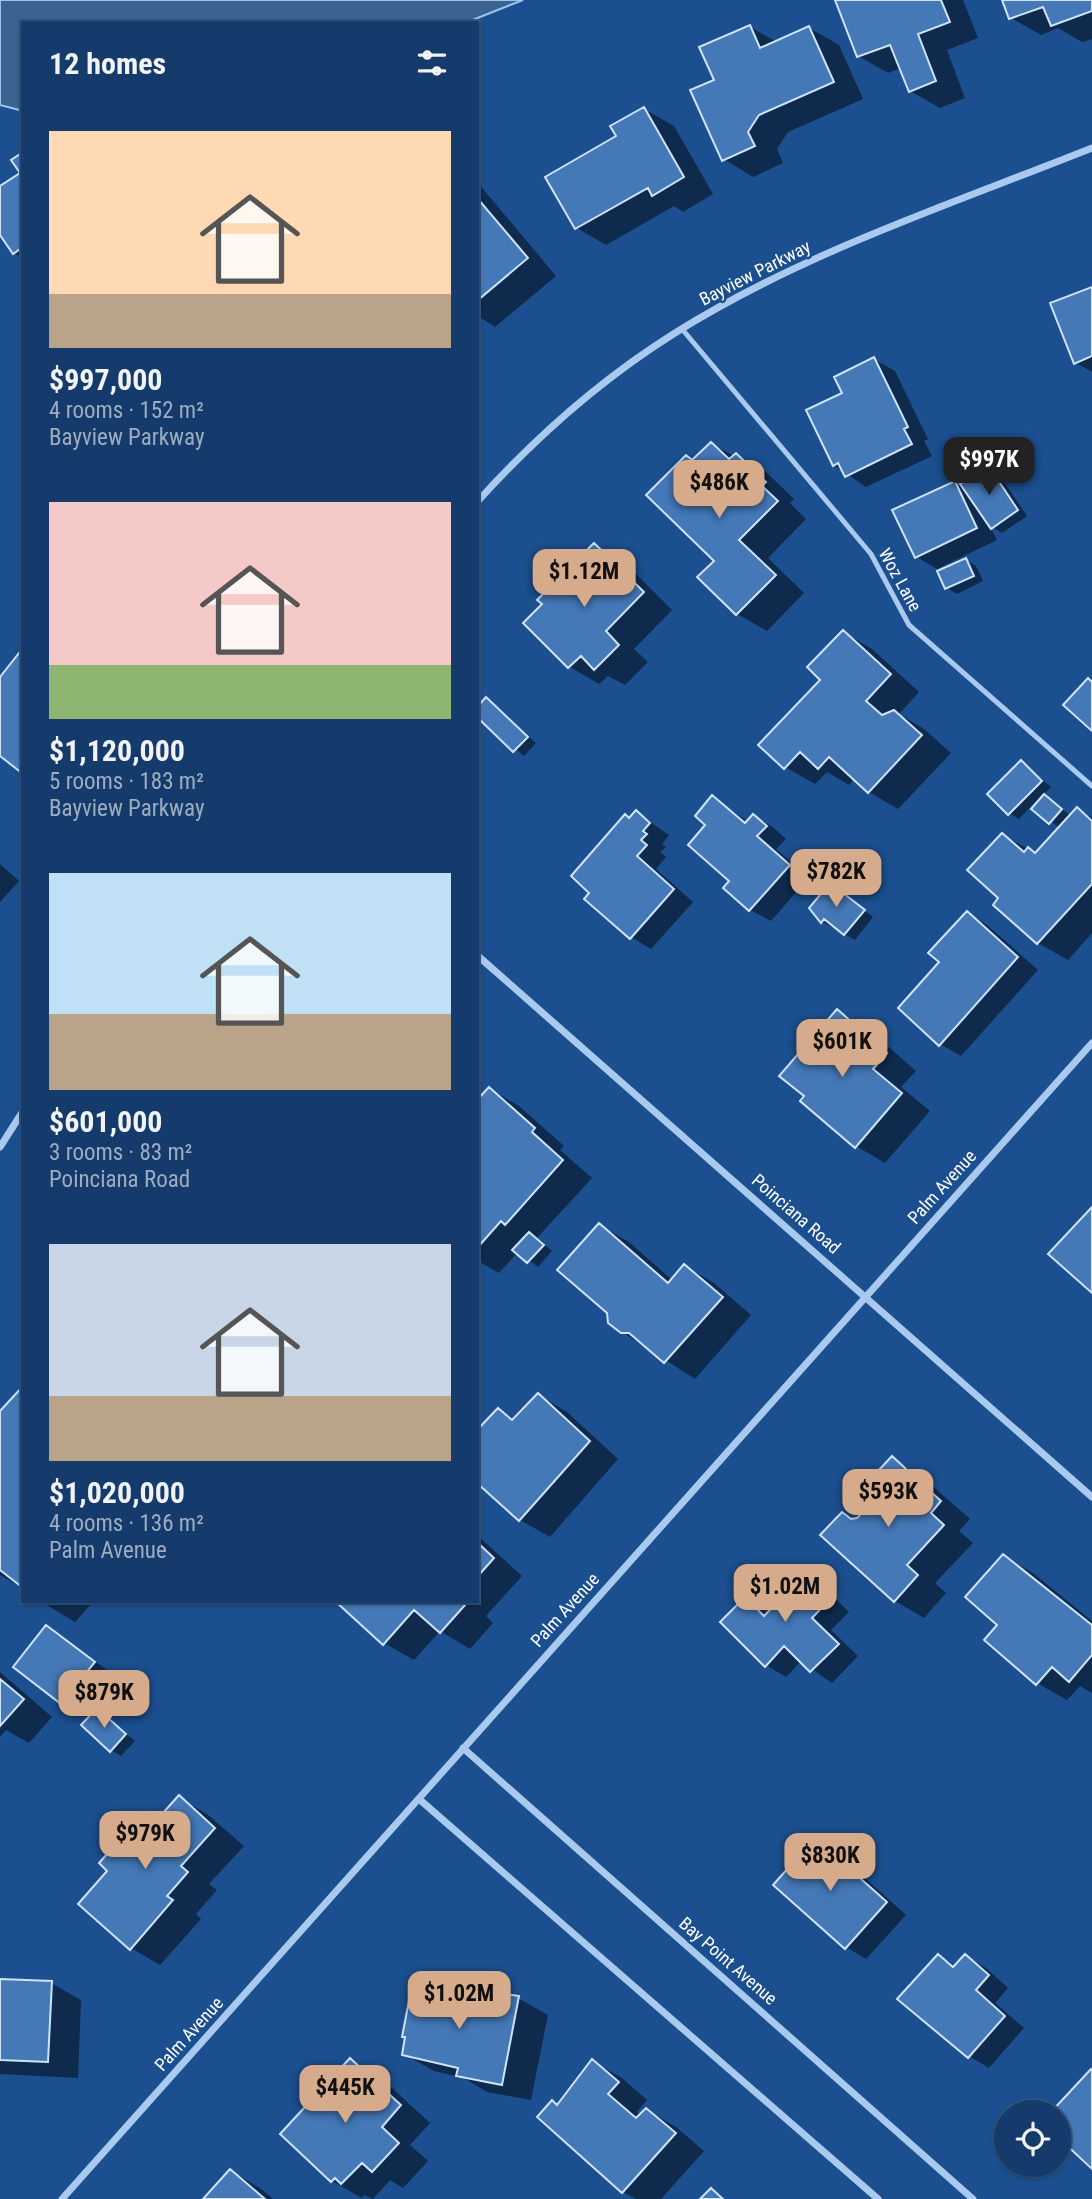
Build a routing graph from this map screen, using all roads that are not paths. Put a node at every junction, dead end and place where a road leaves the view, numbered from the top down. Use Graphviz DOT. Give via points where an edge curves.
graph roads {
  1 [pos="1092,148"];
  2 [pos="682,329"];
  3 [pos="479,500"];
  4 [pos="1092,786"];
  5 [pos="479,957"];
  6 [pos="1092,1042"];
  7 [pos="21,1114"];
  8 [pos="0,1147"];
  9 [pos="866,1296"];
  10 [pos="1092,1497"];
  11 [pos="463,1748"];
  12 [pos="419,1799"];
  13 [pos="62,2199"];
  14 [pos="878,2199"];
  15 [pos="973,2199"];
  1 -- 2 [label="street, Bayview Parkway" via="815,258"];
  2 -- 3 [label="street, Bayview Parkway" via="598,388"];
  2 -- 4 [label="lane, Woz Lane" via="871,554 909,625"];
  5 -- 9 [label="street, Poinciana Road"];
  6 -- 9 [label="street, Palm Avenue"];
  7 -- 8 [label="street"];
  9 -- 10 [label="street, Poinciana Road"];
  9 -- 11 [label="street, Palm Avenue"];
  11 -- 12 [label="street, Palm Avenue"];
  11 -- 15 [label="street, Bay Point Avenue"];
  12 -- 13 [label="street, Palm Avenue"];
  12 -- 14 [label="street"];
}
